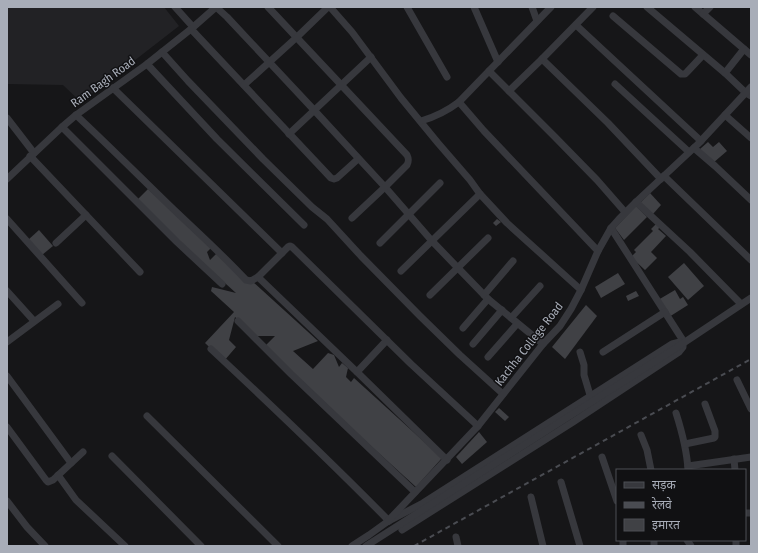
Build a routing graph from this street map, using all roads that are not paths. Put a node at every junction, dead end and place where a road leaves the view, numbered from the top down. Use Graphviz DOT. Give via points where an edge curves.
graph roads {
  1 [pos="175,7"];
  2 [pos="216,7"];
  3 [pos="268,7"];
  4 [pos="329,7"];
  5 [pos="407,7"];
  6 [pos="474,7"];
  7 [pos="532,7"];
  8 [pos="551,7"];
  9 [pos="593,7"];
  10 [pos="647,7"];
  11 [pos="695,7"];
  12 [pos="710,7"];
  13 [pos="703,14"];
  14 [pos="613,16"];
  15 [pos="537,21"];
  16 [pos="576,25"];
  17 [pos="192,28"];
  18 [pos="297,37"];
  19 [pos="744,49"];
  20 [pos="162,52"];
  21 [pos="703,55"];
  22 [pos="751,55"];
  23 [pos="371,57"];
  24 [pos="542,59"];
  25 [pos="268,62"];
  26 [pos="498,62"];
  27 [pos="147,64"];
  28 [pos="489,71"];
  29 [pos="725,73"];
  30 [pos="447,77"];
  31 [pos="615,84"];
  32 [pos="244,85"];
  33 [pos="342,85"];
  34 [pos="114,88"];
  35 [pos="509,91"];
  36 [pos="749,92"];
  37 [pos="459,102"];
  38 [pos="314,110"];
  39 [pos="76,115"];
  40 [pos="725,115"];
  41 [pos="7,118"];
  42 [pos="420,121"];
  43 [pos="62,127"];
  44 [pos="289,134"];
  45 [pos="751,138"];
  46 [pos="701,141"];
  47 [pos="692,150"];
  48 [pos="32,155"];
  49 [pos="358,159"];
  50 [pos="662,177"];
  51 [pos="7,179"];
  52 [pos="440,183"];
  53 [pos="385,188"];
  54 [pos="480,194"];
  55 [pos="751,200"];
  56 [pos="636,202"];
  57 [pos="625,212"];
  58 [pos="408,214"];
  59 [pos="86,215"];
  60 [pos="352,218"];
  61 [pos="7,219"];
  62 [pos="304,225"];
  63 [pos="611,228"];
  64 [pos="488,238"];
  65 [pos="432,241"];
  66 [pos="56,243"];
  67 [pos="380,243"];
  68 [pos="598,251"];
  69 [pos="282,253"];
  70 [pos="751,260"];
  71 [pos="513,261"];
  72 [pos="458,268"];
  73 [pos="401,271"];
  74 [pos="140,272"];
  75 [pos="258,277"];
  76 [pos="222,284"];
  77 [pos="540,286"];
  78 [pos="581,290"];
  79 [pos="7,291"];
  80 [pos="430,295"];
  81 [pos="486,297"];
  82 [pos="751,298"];
  83 [pos="82,303"];
  84 [pos="58,304"];
  85 [pos="741,304"];
  86 [pos="502,310"];
  87 [pos="665,312"];
  88 [pos="511,318"];
  89 [pos="34,321"];
  90 [pos="238,321"];
  91 [pos="517,324"];
  92 [pos="463,328"];
  93 [pos="387,340"];
  94 [pos="7,342"];
  95 [pos="684,343"];
  96 [pos="473,344"];
  97 [pos="543,344"];
  98 [pos="211,350"];
  99 [pos="580,352"];
  100 [pos="602,352"];
  101 [pos="488,357"];
  102 [pos="357,372"];
  103 [pos="7,376"];
  104 [pos="737,380"];
  105 [pos="503,394"];
  106 [pos="590,396"];
  107 [pos="705,404"];
  108 [pos="751,409"];
  109 [pos="676,413"];
  110 [pos="147,416"];
  111 [pos="478,426"];
  112 [pos="7,427"];
  113 [pos="641,435"];
  114 [pos="685,444"];
  115 [pos="83,452"];
  116 [pos="112,456"];
  117 [pos="602,457"];
  118 [pos="751,457"];
  119 [pos="734,459"];
  120 [pos="447,460"];
  121 [pos="71,463"];
  122 [pos="688,468"];
  123 [pos="651,469"];
  124 [pos="735,469"];
  125 [pos="58,476"];
  126 [pos="561,482"];
  127 [pos="415,492"];
  128 [pos="531,497"];
  129 [pos="616,498"];
  130 [pos="7,501"];
  131 [pos="388,521"];
  132 [pos="402,530"];
  133 [pos="456,537"];
  134 [pos="44,546"];
  135 [pos="125,546"];
  136 [pos="201,546"];
  137 [pos="278,546"];
  138 [pos="352,546"];
  139 [pos="366,546"];
  140 [pos="458,546"];
  141 [pos="543,546"];
  142 [pos="580,546"];
  1 -- 17 [label="street"];
  2 -- 17 [label="street, Ram Bagh Road"];
  2 -- 25 [label="street"];
  3 -- 18 [label="street"];
  4 -- 18 [label="street"];
  4 -- 23 [label="street"];
  5 -- 30 [label="street"];
  6 -- 26 [label="street"];
  7 -- 15 [label="street"];
  8 -- 15 [label="street"];
  9 -- 16 [label="street"];
  10 -- 21 [label="street"];
  11 -- 13 [label="street"];
  12 -- 13 [label="street"];
  13 -- 19 [label="street"];
  14 -- 21 [label="street" via="681,74 685,74"];
  15 -- 26 [label="street"];
  16 -- 24 [label="street"];
  16 -- 46 [label="street"];
  17 -- 20 [label="street, Ram Bagh Road"];
  17 -- 32 [label="street"];
  18 -- 25 [label="street"];
  18 -- 33 [label="street"];
  19 -- 22 [label="street"];
  19 -- 29 [label="street"];
  20 -- 27 [label="street, Ram Bagh Road"];
  20 -- 105 [label="street" via="273,170 327,219 420,316"];
  21 -- 29 [label="street"];
  23 -- 33 [label="street"];
  23 -- 42 [label="street"];
  24 -- 35 [label="street"];
  24 -- 50 [label="street"];
  25 -- 32 [label="street"];
  25 -- 38 [label="street"];
  26 -- 28 [label="street"];
  27 -- 34 [label="street, Ram Bagh Road"];
  27 -- 62 [label="street" via="227,150"];
  28 -- 35 [label="street"];
  28 -- 37 [label="street"];
  29 -- 36 [label="street"];
  31 -- 47 [label="street"];
  32 -- 44 [label="street"];
  33 -- 38 [label="street"];
  33 -- 53 [label="street" via="409,158 407,165"];
  34 -- 39 [label="street, Ram Bagh Road"];
  34 -- 69 [label="street"];
  35 -- 57 [label="street"];
  36 -- 40 [label="street, Kachha College Road"];
  37 -- 42 [label="street" via="442,113"];
  37 -- 68 [label="street"];
  38 -- 44 [label="street"];
  38 -- 49 [label="street"];
  39 -- 43 [label="street, Ram Bagh Road"];
  39 -- 75 [label="street" via="210,242 246,280 251,281"];
  40 -- 45 [label="street"];
  40 -- 46 [label="street, Kachha College Road"];
  41 -- 48 [label="street"];
  42 -- 54 [label="street"];
  43 -- 48 [label="street, Ram Bagh Road"];
  43 -- 76 [label="street"];
  44 -- 49 [label="street" via="331,178 337,178"];
  46 -- 47 [label="street, Kachha College Road"];
  47 -- 50 [label="street, Kachha College Road"];
  47 -- 55 [label="street"];
  48 -- 51 [label="street, Ram Bagh Road"];
  48 -- 59 [label="street"];
  49 -- 53 [label="street"];
  50 -- 56 [label="street, Kachha College Road"];
  50 -- 70 [label="street"];
  52 -- 58 [label="street"];
  53 -- 58 [label="street"];
  53 -- 60 [label="street"];
  54 -- 65 [label="street"];
  54 -- 78 [label="street"];
  56 -- 57 [label="street, Kachha College Road"];
  56 -- 85 [label="street"];
  57 -- 63 [label="street, Kachha College Road"];
  58 -- 65 [label="street"];
  58 -- 67 [label="street"];
  59 -- 66 [label="street"];
  59 -- 74 [label="street"];
  61 -- 83 [label="street"];
  63 -- 68 [label="street, Kachha College Road"];
  63 -- 87 [label="street"];
  64 -- 72 [label="street"];
  65 -- 72 [label="street"];
  65 -- 73 [label="street"];
  68 -- 78 [label="street, Kachha College Road"];
  69 -- 75 [label="street"];
  69 -- 93 [label="street" via="288,247 292,247"];
  71 -- 81 [label="street"];
  72 -- 80 [label="street"];
  72 -- 81 [label="street"];
  75 -- 102 [label="street"];
  77 -- 88 [label="street"];
  78 -- 97 [label="street, Kachha College Road" via="560,326"];
  79 -- 89 [label="street"];
  81 -- 86 [label="street"];
  81 -- 92 [label="street"];
  82 -- 85 [label="street"];
  84 -- 89 [label="street"];
  85 -- 95 [label="street"];
  86 -- 88 [label="street"];
  86 -- 96 [label="street"];
  87 -- 95 [label="street"];
  87 -- 100 [label="street"];
  88 -- 91 [label="street"];
  89 -- 94 [label="street"];
  90 -- 127 [label="street"];
  91 -- 97 [label="street"];
  91 -- 101 [label="street"];
  93 -- 102 [label="street"];
  93 -- 111 [label="street"];
  95 -- 106 [label="street" via="672,344"];
  95 -- 132 [label="street" via="679,352"];
  95 -- 139 [label="street"];
  97 -- 105 [label="street, Kachha College Road"];
  98 -- 131 [label="street" via="348,479"];
  99 -- 106 [label="street"];
  102 -- 120 [label="street"];
  103 -- 121 [label="street"];
  104 -- 108 [label="street"];
  105 -- 111 [label="street, Kachha College Road"];
  106 -- 131 [label="street" via="423,502"];
  107 -- 114 [label="street" via="715,437"];
  109 -- 114 [label="street"];
  110 -- 137 [label="street"];
  111 -- 120 [label="street, Kachha College Road"];
  112 -- 125 [label="street" via="46,480 51,482"];
  113 -- 123 [label="street"];
  114 -- 122 [label="street"];
  115 -- 121 [label="street"];
  116 -- 136 [label="street"];
  117 -- 129 [label="street"];
  118 -- 119 [label="street"];
  119 -- 122 [label="street"];
  119 -- 124 [label="street"];
  120 -- 127 [label="street, Kachha College Road"];
  121 -- 125 [label="street"];
  125 -- 135 [label="street" via="76,500"];
  126 -- 142 [label="street"];
  127 -- 131 [label="street, Kachha College Road"];
  128 -- 141 [label="street"];
  130 -- 134 [label="street"];
  131 -- 138 [label="street, Kachha College Road"];
  133 -- 140 [label="street"];
}
